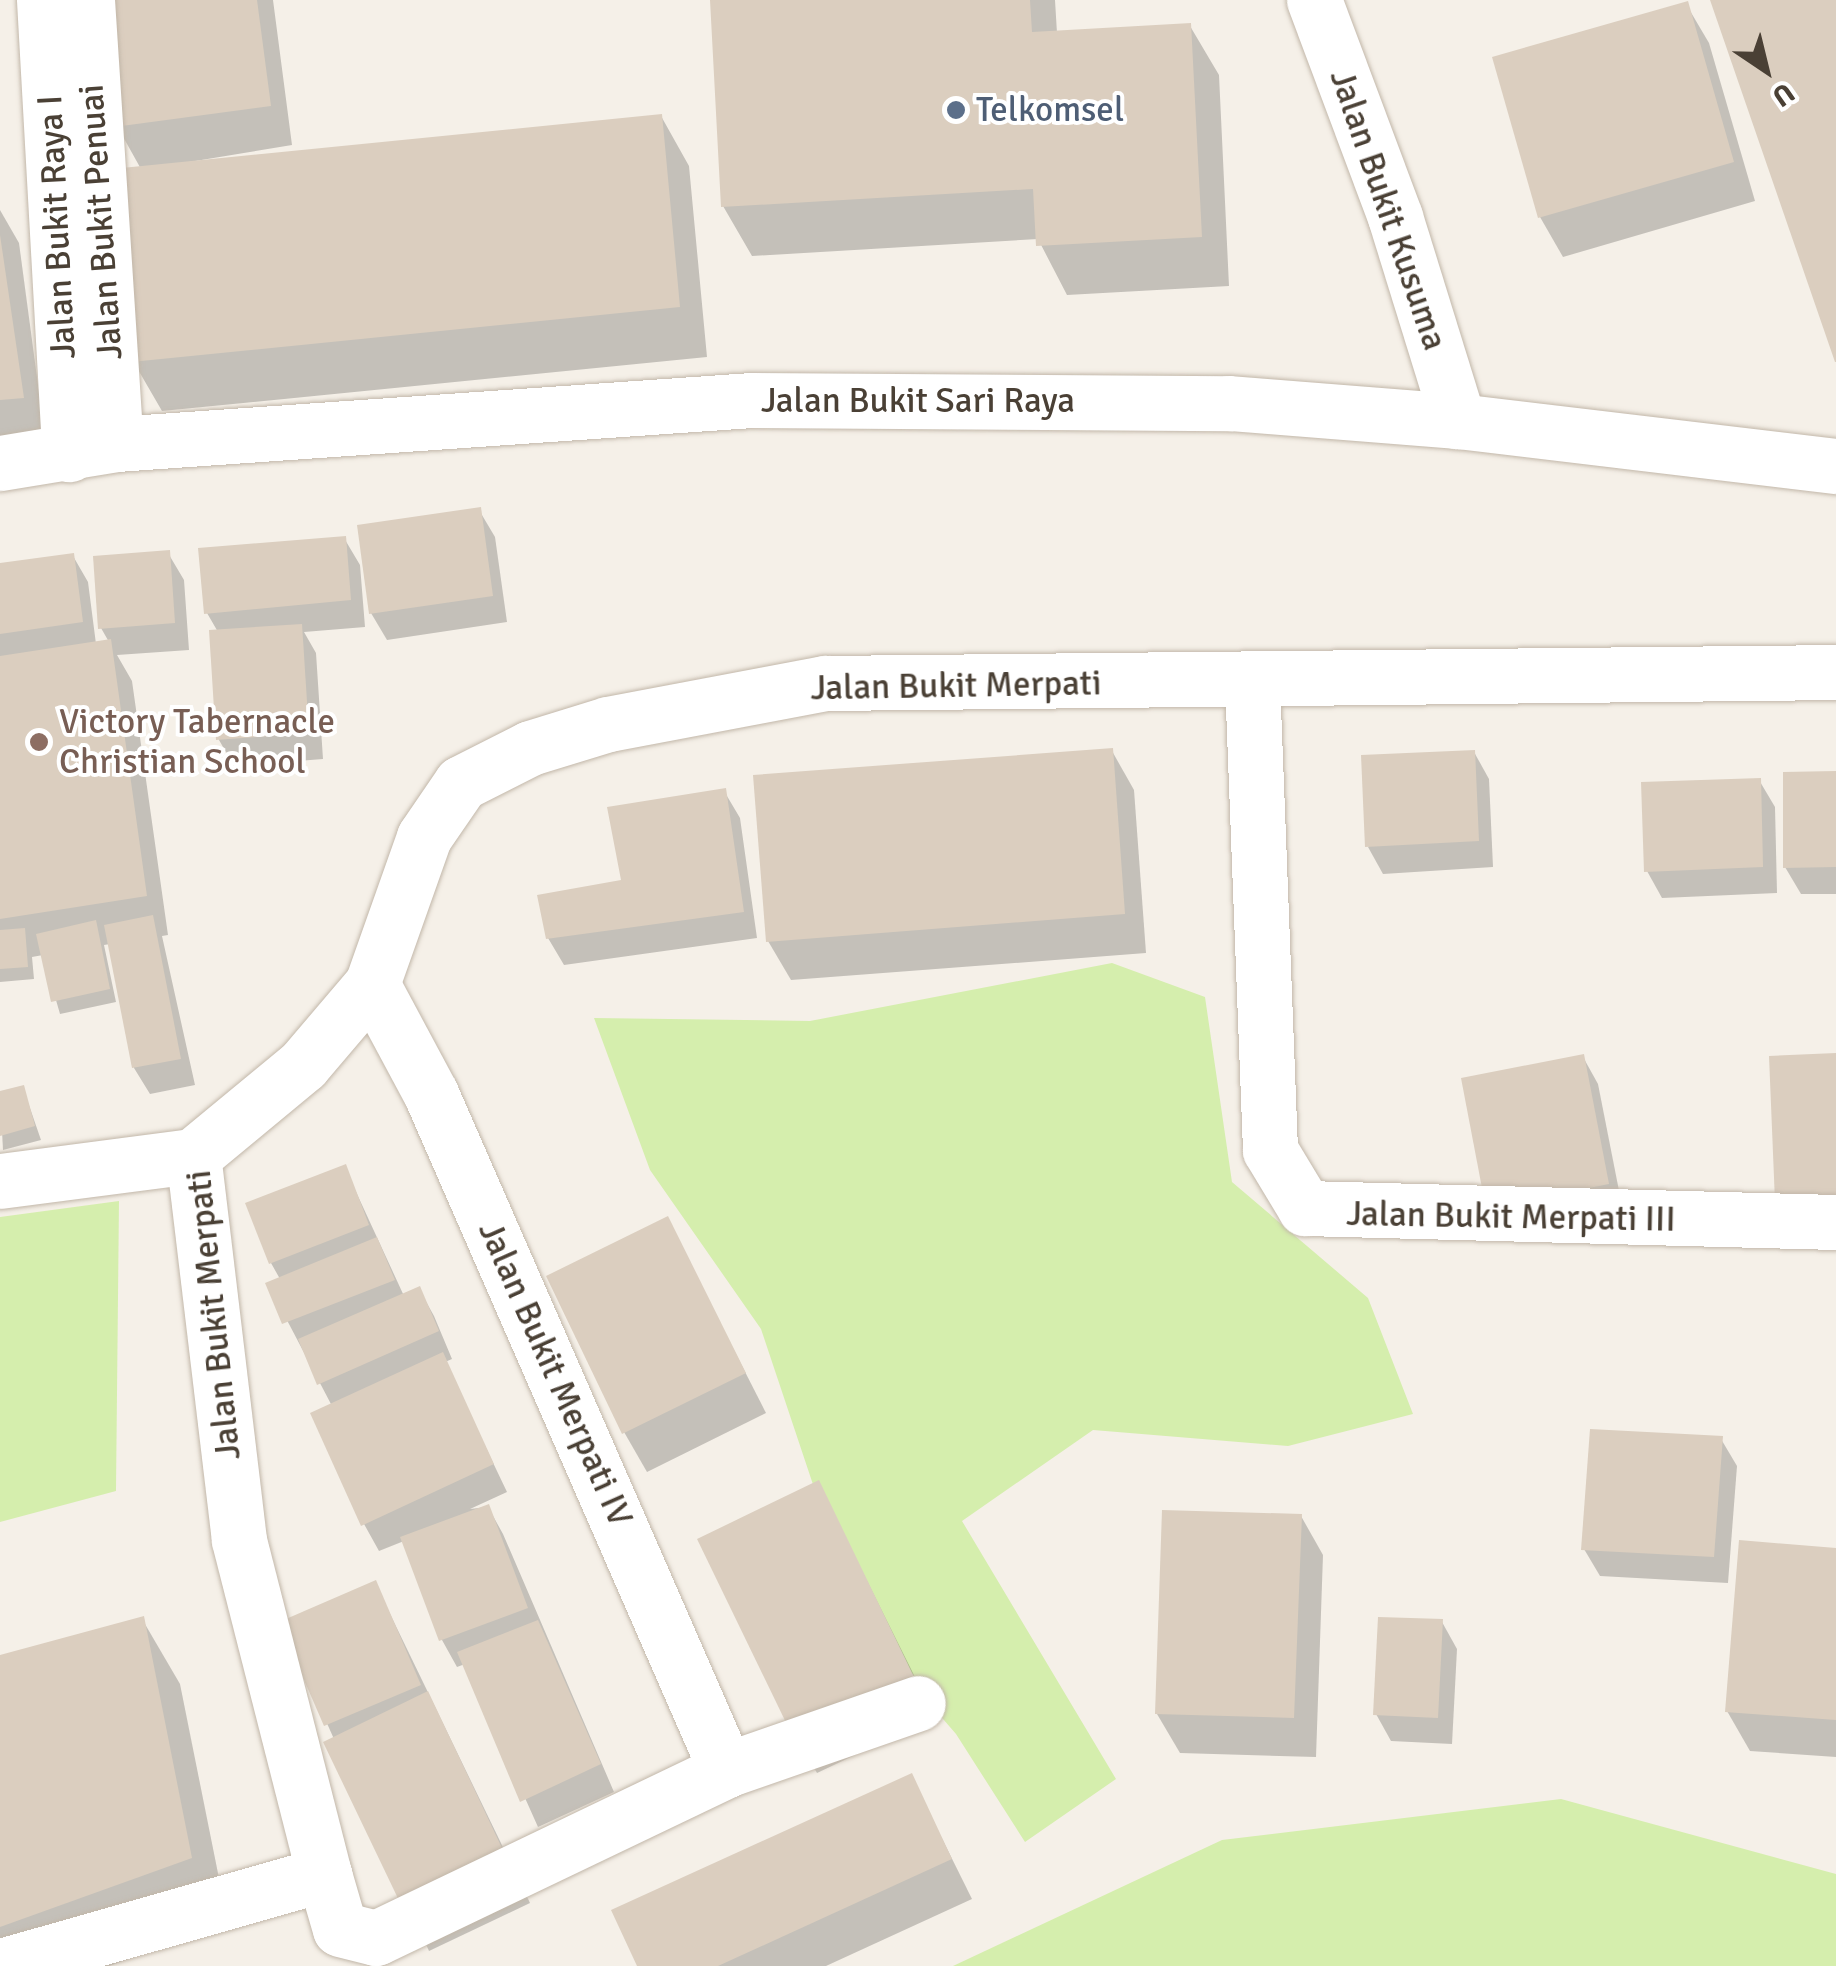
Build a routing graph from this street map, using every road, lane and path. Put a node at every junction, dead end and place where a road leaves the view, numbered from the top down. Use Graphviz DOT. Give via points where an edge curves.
graph roads {
  1 [pos="44,0"];
  2 [pos="87,0"];
  3 [pos="1314,0"];
  4 [pos="1458,422"];
  5 [pos="93,449"];
  6 [pos="0,463"];
  7 [pos="1836,466"];
  8 [pos="1836,672"];
  9 [pos="1252,680"];
  10 [pos="372,984"];
  11 [pos="193,1156"];
  12 [pos="0,1182"];
  13 [pos="1836,1222"];
  14 [pos="918,1703"];
  15 [pos="726,1770"];
  16 [pos="318,1849"];
  17 [pos="2,1966"];
  1 -- 5 [label="street, Jalan Bukit Raya I"];
  2 -- 5 [label="street, Jalan Bukit Penuai"];
  3 -- 4 [label="street, Jalan Bukit Kusuma" via="1396,216"];
  4 -- 5 [label="street, Jalan Bukit Sari Raya" via="1230,403 751,400"];
  4 -- 7 [label="street, Jalan Bukit Sari Raya"];
  5 -- 6 [label="street, Jalan Bukit Sari Raya"];
  8 -- 9 [label="street, Jalan Bukit Merpati"];
  9 -- 10 [label="street, Jalan Bukit Merpati" via="825,683 608,724 530,748 461,783 424,837"];
  9 -- 13 [label="street, Jalan Bukit Merpati III" via="1270,1150 1305,1208"];
  10 -- 11 [label="street, Jalan Bukit Merpati" via="304,1065"];
  10 -- 15 [label="street, Jalan Bukit Merpati IV" via="431,1094"];
  11 -- 12 [label="street"];
  11 -- 16 [label="street, Jalan Bukit Merpati" via="240,1540"];
  14 -- 15 [label="street"];
  15 -- 16 [label="street, Jalan Bukit Merpati" via="376,1938 340,1930"];
  16 -- 17 [label="street"];
}
